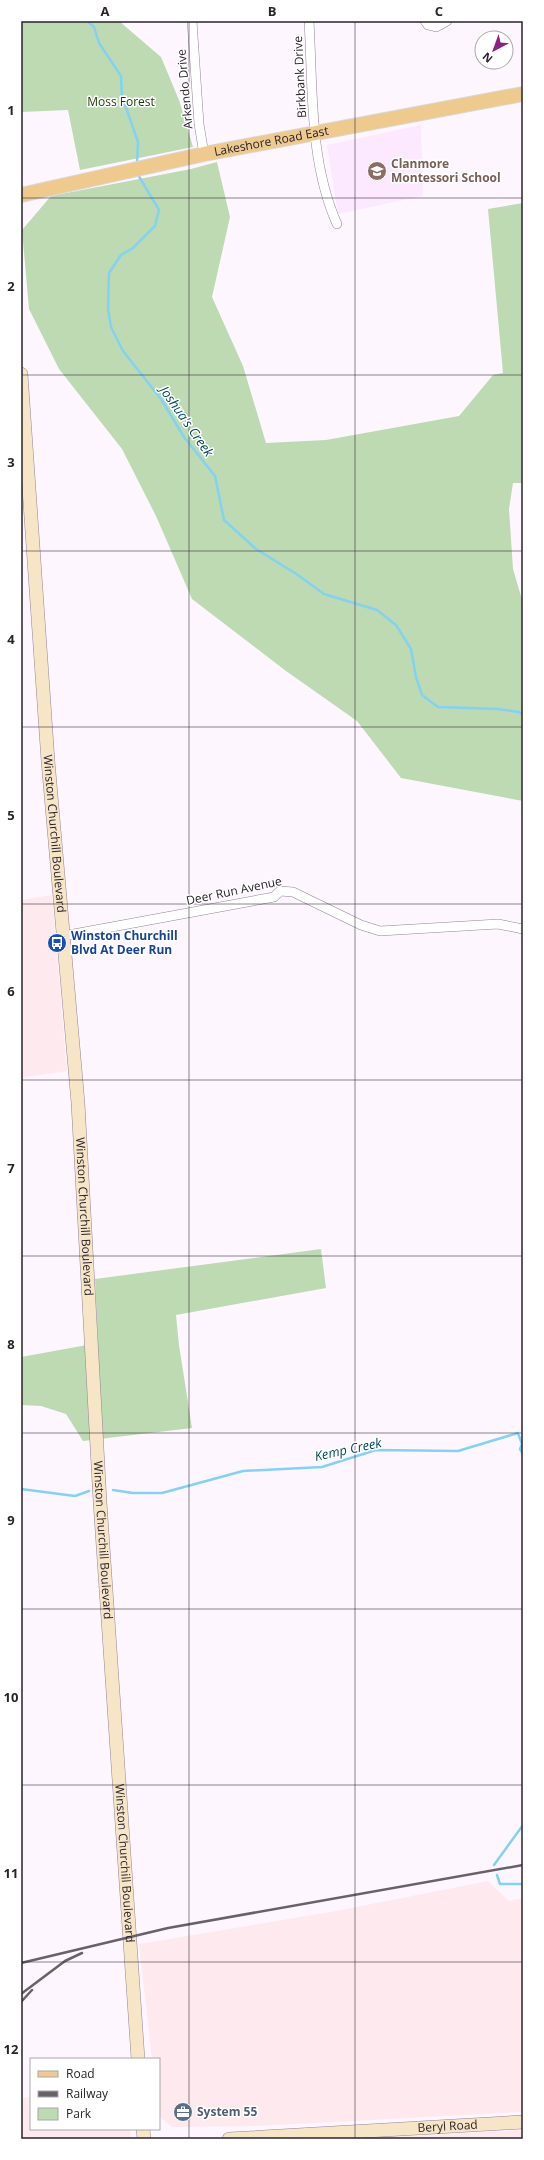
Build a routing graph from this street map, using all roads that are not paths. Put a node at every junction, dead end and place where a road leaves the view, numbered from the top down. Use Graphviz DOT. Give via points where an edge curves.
graph roads {
  1 [pos="192,21"];
  2 [pos="309,21"];
  3 [pos="425,21"];
  4 [pos="447,21"];
  5 [pos="523,94"];
  6 [pos="315,133"];
  7 [pos="204,154"];
  8 [pos="21,195"];
  9 [pos="337,224"];
  10 [pos="21,374"];
  11 [pos="523,929"];
  12 [pos="63,936"];
  13 [pos="138,2058"];
  14 [pos="523,2122"];
  15 [pos="229,2139"];
  1 -- 7 [label="street, Arkendo Drive"];
  2 -- 6 [label="street, Birkbank Drive"];
  3 -- 4 [label="street" via="436,27"];
  5 -- 6 [label="main road, Lakeshore Road East"];
  6 -- 7 [label="main road, Lakeshore Road East"];
  6 -- 9 [label="street, Birkbank Drive" via="325,193"];
  7 -- 8 [label="main road, Lakeshore Road East"];
  10 -- 12 [label="main road, Winston Churchill Boulevard"];
  11 -- 12 [label="street, Deer Run Avenue" via="498,924 380,931 361,925 293,892 280,892 274,897"];
  12 -- 13 [label="main road, Winston Churchill Boulevard" via="78,1103 99,1486"];
  14 -- 15 [label="main road, Beryl Road"];
}
